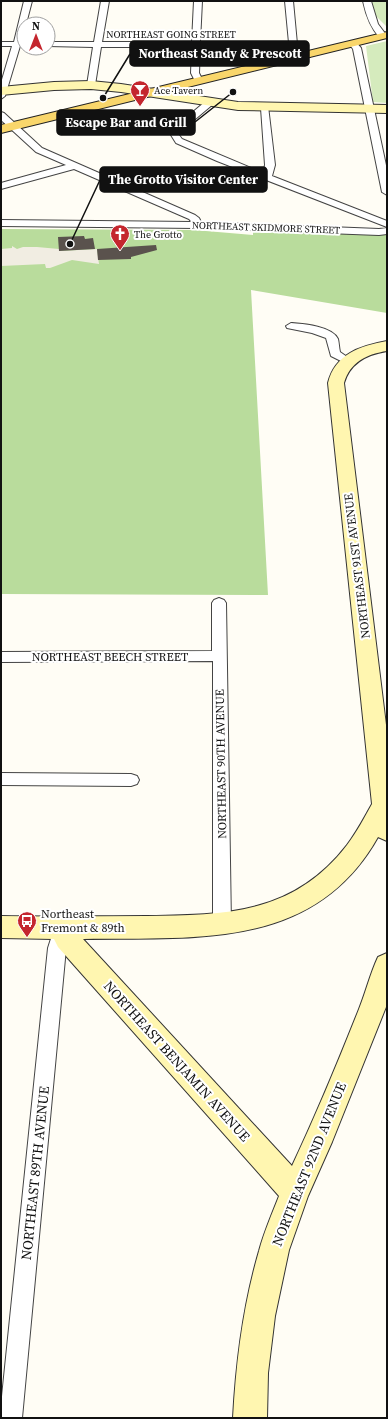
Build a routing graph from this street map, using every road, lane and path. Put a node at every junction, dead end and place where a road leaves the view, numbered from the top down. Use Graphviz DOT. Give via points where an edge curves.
graph roads {
  1 [pos="28,1"];
  2 [pos="105,1"];
  3 [pos="198,1"];
  4 [pos="289,1"];
  5 [pos="367,1"];
  6 [pos="25,16"];
  7 [pos="385,36"];
  8 [pos="1,44"];
  9 [pos="16,44"];
  10 [pos="56,44"];
  11 [pos="98,44"];
  12 [pos="353,44"];
  13 [pos="196,45"];
  14 [pos="293,45"];
  15 [pos="16,55"];
  16 [pos="307,55"];
  17 [pos="199,81"];
  18 [pos="91,85"];
  19 [pos="2,93"];
  20 [pos="150,93"];
  21 [pos="209,103"];
  22 [pos="265,108"];
  23 [pos="371,109"];
  24 [pos="387,109"];
  25 [pos="1,115"];
  26 [pos="7,127"];
  27 [pos="74,166"];
  28 [pos="267,176"];
  29 [pos="1,186"];
  30 [pos="387,192"];
  31 [pos="1,223"];
  32 [pos="387,224"];
  33 [pos="197,225"];
  34 [pos="387,231"];
  35 [pos="290,326"];
  36 [pos="387,346"];
  37 [pos="347,361"];
  38 [pos="219,603"];
  39 [pos="220,656"];
  40 [pos="1,657"];
  41 [pos="1,779"];
  42 [pos="131,780"];
  43 [pos="386,803"];
  44 [pos="387,831"];
  45 [pos="222,925"];
  46 [pos="1,927"];
  47 [pos="62,928"];
  48 [pos="387,965"];
  49 [pos="294,1192"];
  50 [pos="11,1418"];
  51 [pos="250,1418"];
  1 -- 6 [label="street"];
  2 -- 11 [label="street"];
  3 -- 13 [label="street"];
  4 -- 14 [label="street"];
  5 -- 7 [label="street" via="378,32"];
  7 -- 12 [label="main road"];
  8 -- 9 [label="street"];
  10 -- 11 [label="street, NORTHEAST GOING STREET"];
  11 -- 13 [label="street, NORTHEAST GOING STREET"];
  11 -- 18 [label="street"];
  12 -- 16 [label="main road"];
  12 -- 23 [label="street" via="357,48"];
  13 -- 14 [label="street, NORTHEAST GOING STREET"];
  13 -- 17 [label="street" via="195,73"];
  14 -- 16 [label="street"];
  15 -- 19 [label="street"];
  16 -- 17 [label="main road"];
  17 -- 20 [label="main road"];
  18 -- 19 [label="street"];
  18 -- 20 [label="street"];
  20 -- 21 [label="street"];
  20 -- 26 [label="main road"];
  21 -- 22 [label="street"];
  21 -- 28 [label="street" via="177,130 176,137 220,159"];
  22 -- 23 [label="street"];
  22 -- 28 [label="street" via="270,165"];
  23 -- 24 [label="street"];
  23 -- 30 [label="street"];
  25 -- 26 [label="street"];
  26 -- 27 [label="street" via="34,147"];
  27 -- 29 [label="street"];
  27 -- 33 [label="street" via="192,217"];
  28 -- 32 [label="street"];
  31 -- 33 [label="street, NORTHEAST SKIDMORE STREET"];
  33 -- 34 [label="street, NORTHEAST SKIDMORE STREET"];
  35 -- 37 [label="street" via="325,333 332,339 335,354"];
  36 -- 37 [label="street" via="363,352"];
  37 -- 43 [label="street, NORTHEAST 91ST AVENUE" via="338,372 336,389"];
  38 -- 39 [label="street, NORTHEAST 90TH AVENUE"];
  39 -- 40 [label="street, NORTHEAST BEECH STREET"];
  39 -- 45 [label="street, NORTHEAST 90TH AVENUE"];
  41 -- 42 [label="street"];
  43 -- 44 [label="street"];
  43 -- 45 [label="street" via="365,840 328,882 289,907 259,918"];
  45 -- 47 [label="street"];
  46 -- 47 [label="street"];
  47 -- 49 [label="street, NORTHEAST BENJAMIN AVENUE" via="75,948"];
  47 -- 50 [label="street, NORTHEAST 89TH AVENUE" via="57,948"];
  48 -- 49 [label="street, NORTHEAST 92ND AVENUE" via="373,1007 318,1142"];
  49 -- 51 [label="street, NORTHEAST 92ND AVENUE" via="274,1250 264,1291 252,1373"];
}
